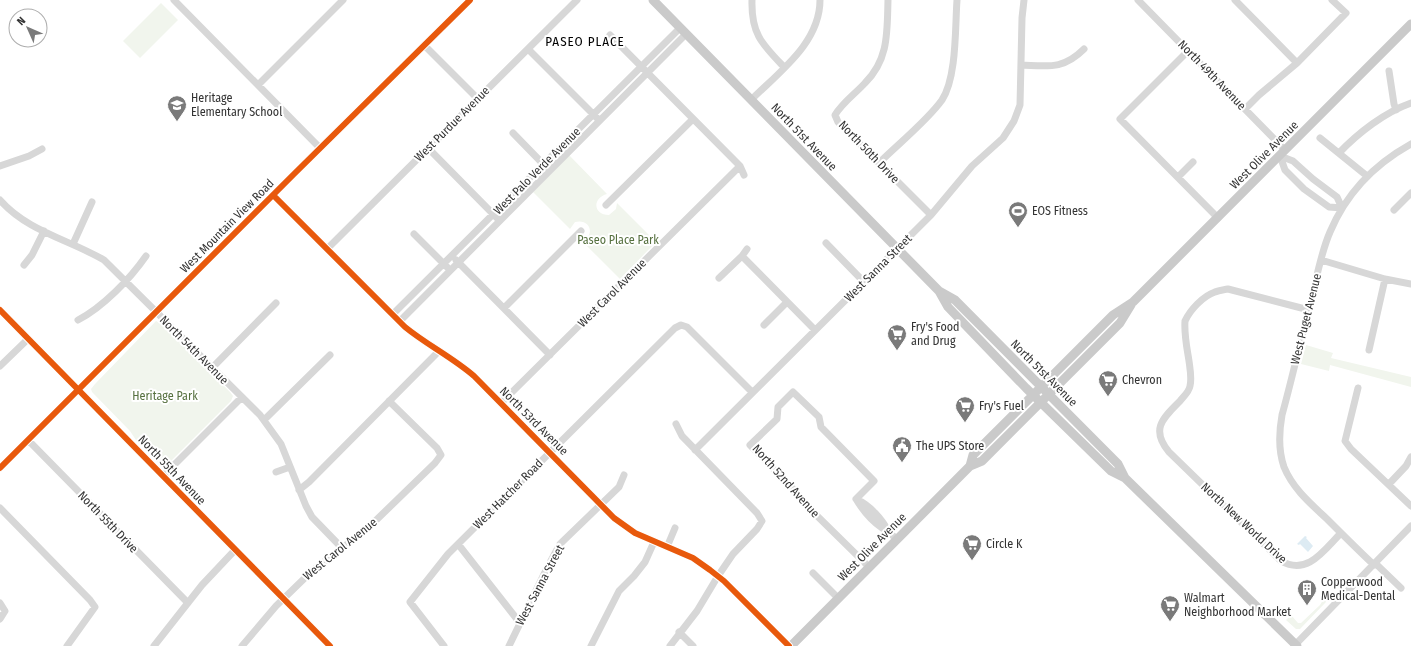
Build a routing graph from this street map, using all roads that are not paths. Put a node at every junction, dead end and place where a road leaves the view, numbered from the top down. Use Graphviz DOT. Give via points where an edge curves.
graph roads {
  1 [pos="343,0"];
  2 [pos="470,0"];
  3 [pos="577,0"];
  4 [pos="653,0"];
  5 [pos="752,0"];
  6 [pos="820,0"];
  7 [pos="888,0"];
  8 [pos="957,0"];
  9 [pos="1024,0"];
  10 [pos="1138,0"];
  11 [pos="1235,0"];
  12 [pos="1332,0"];
  13 [pos="176,1"];
  14 [pos="1411,24"];
  15 [pos="683,31"];
  16 [pos="610,35"];
  17 [pos="424,45"];
  18 [pos="528,48"];
  19 [pos="1084,49"];
  20 [pos="1188,52"];
  21 [pos="1297,63"];
  22 [pos="1022,65"];
  23 [pos="641,67"];
  24 [pos="784,67"];
  25 [pos="1389,71"];
  26 [pos="647,73"];
  27 [pos="258,85"];
  28 [pos="478,99"];
  29 [pos="751,100"];
  30 [pos="1411,103"];
  31 [pos="1245,109"];
  32 [pos="1396,110"];
  33 [pos="593,114"];
  34 [pos="693,119"];
  35 [pos="600,121"];
  36 [pos="513,134"];
  37 [pos="1320,138"];
  38 [pos="1411,144"];
  39 [pos="320,148"];
  40 [pos="428,148"];
  41 [pos="42,149"];
  42 [pos="1283,153"];
  43 [pos="1339,153"];
  44 [pos="1193,162"];
  45 [pos="879,163"];
  46 [pos="543,164"];
  47 [pos="0,166"];
  48 [pos="740,166"];
  49 [pos="550,171"];
  50 [pos="744,175"];
  51 [pos="1367,176"];
  52 [pos="1178,177"];
  53 [pos="1411,193"];
  54 [pos="273,195"];
  55 [pos="0,200"];
  56 [pos="92,202"];
  57 [pos="606,205"];
  58 [pos="1342,208"];
  59 [pos="1394,210"];
  60 [pos="493,214"];
  61 [pos="931,215"];
  62 [pos="1218,218"];
  63 [pos="500,220"];
  64 [pos="44,231"];
  65 [pos="581,231"];
  66 [pos="414,234"];
  67 [pos="826,243"];
  68 [pos="73,244"];
  69 [pos="327,248"];
  70 [pos="747,249"];
  71 [pos="897,249"];
  72 [pos="146,256"];
  73 [pos="452,256"];
  74 [pos="742,256"];
  75 [pos="1321,260"];
  76 [pos="458,262"];
  77 [pos="444,264"];
  78 [pos="24,265"];
  79 [pos="450,270"];
  80 [pos="719,278"];
  81 [pos="1385,279"];
  82 [pos="125,280"];
  83 [pos="864,282"];
  84 [pos="1411,284"];
  85 [pos="939,291"];
  86 [pos="787,302"];
  87 [pos="1133,302"];
  88 [pos="276,303"];
  89 [pos="504,308"];
  90 [pos="0,310"];
  91 [pos="1309,310"];
  92 [pos="156,312"];
  93 [pos="393,314"];
  94 [pos="78,320"];
  95 [pos="400,321"];
  96 [pos="764,325"];
  97 [pos="815,330"];
  98 [pos="28,339"];
  99 [pos="1369,350"];
  100 [pos="439,351"];
  101 [pos="330,355"];
  102 [pos="550,355"];
  103 [pos="0,366"];
  104 [pos="212,368"];
  105 [pos="1041,387"];
  106 [pos="1358,388"];
  107 [pos="78,390"];
  108 [pos="752,392"];
  109 [pos="1033,394"];
  110 [pos="1049,395"];
  111 [pos="242,397"];
  112 [pos="389,401"];
  113 [pos="1041,402"];
  114 [pos="501,403"];
  115 [pos="264,420"];
  116 [pos="676,424"];
  117 [pos="28,440"];
  118 [pos="695,450"];
  119 [pos="549,452"];
  120 [pos="1411,457"];
  121 [pos="970,466"];
  122 [pos="290,467"];
  123 [pos="0,468"];
  124 [pos="276,472"];
  125 [pos="624,475"];
  126 [pos="163,476"];
  127 [pos="1125,478"];
  128 [pos="1389,484"];
  129 [pos="299,490"];
  130 [pos="601,505"];
  131 [pos="1411,506"];
  132 [pos="0,508"];
  133 [pos="1411,526"];
  134 [pos="675,528"];
  135 [pos="1341,533"];
  136 [pos="897,539"];
  137 [pos="654,542"];
  138 [pos="458,544"];
  139 [pos="667,546"];
  140 [pos="342,548"];
  141 [pos="236,550"];
  142 [pos="1374,564"];
  143 [pos="869,567"];
  144 [pos="813,573"];
  145 [pos="718,576"];
  146 [pos="1401,588"];
  147 [pos="838,598"];
  148 [pos="284,599"];
  149 [pos="0,603"];
  150 [pos="188,603"];
  151 [pos="0,619"];
  152 [pos="520,623"];
  153 [pos="679,632"];
  154 [pos="1296,645"];
  155 [pos="67,646"];
  156 [pos="154,646"];
  157 [pos="242,646"];
  158 [pos="330,646"];
  159 [pos="444,646"];
  160 [pos="509,646"];
  161 [pos="591,646"];
  162 [pos="670,646"];
  163 [pos="693,646"];
  164 [pos="790,646"];
  1 -- 27 [label="street"];
  2 -- 17 [label="street, West Mountain View Road"];
  3 -- 18 [label="street, West Purdue Avenue"];
  4 -- 15 [label="main road, North 51st Avenue"];
  5 -- 24 [label="street" via="752,17 757,33 767,49"];
  6 -- 24 [label="street" via="819,15 812,35"];
  7 -- 45 [label="street, North 50th Drive" via="884,54 866,83 835,114 838,122"];
  8 -- 45 [label="street" via="952,75 942,99"];
  9 -- 22 [label="street"];
  10 -- 20 [label="street, North 49th Avenue"];
  11 -- 21 [label="street"];
  12 -- 21 [label="street" via="1346,13"];
  13 -- 27 [label="street"];
  14 -- 42 [label="main road, West Olive Avenue"];
  15 -- 23 [label="street, West Palo Verde Avenue"];
  15 -- 26 [label="street, West Palo Verde Avenue"];
  15 -- 29 [label="main road, North 51st Avenue"];
  16 -- 23 [label="street"];
  17 -- 28 [label="street"];
  17 -- 39 [label="street, West Mountain View Road"];
  18 -- 28 [label="street, West Purdue Avenue"];
  18 -- 33 [label="street"];
  19 -- 22 [label="street" via="1073,60 1064,64"];
  20 -- 31 [label="street, North 49th Avenue"];
  20 -- 52 [label="street" via="1120,118"];
  21 -- 31 [label="street"];
  22 -- 61 [label="street, West Sanna Street" via="1020,105 1014,120 1003,138 972,166"];
  23 -- 26 [label="street"];
  23 -- 33 [label="street, West Palo Verde Avenue"];
  24 -- 29 [label="street"];
  25 -- 32 [label="street"];
  26 -- 34 [label="street"];
  26 -- 35 [label="street, West Palo Verde Avenue"];
  27 -- 39 [label="street"];
  28 -- 40 [label="street, West Purdue Avenue"];
  29 -- 71 [label="main road, North 51st Avenue"];
  30 -- 32 [label="street"];
  31 -- 42 [label="street, North 49th Avenue"];
  32 -- 43 [label="street" via="1373,124"];
  33 -- 35 [label="street"];
  33 -- 46 [label="street, West Palo Verde Avenue"];
  34 -- 48 [label="street"];
  34 -- 57 [label="street"];
  35 -- 49 [label="street, West Palo Verde Avenue"];
  36 -- 46 [label="street"];
  37 -- 43 [label="street"];
  38 -- 51 [label="street, West Puget Avenue" via="1384,161"];
  39 -- 54 [label="street, West Mountain View Road"];
  40 -- 60 [label="street"];
  40 -- 69 [label="street, West Purdue Avenue"];
  41 -- 47 [label="street"];
  42 -- 58 [label="street, North 49th Avenue" via="1337,197"];
  42 -- 58 [label="street, North 49th Avenue" via="1285,170 1304,189 1329,207"];
  42 -- 62 [label="main road, West Olive Avenue"];
  43 -- 51 [label="street"];
  44 -- 52 [label="street"];
  45 -- 61 [label="street, North 50th Drive"];
  46 -- 49 [label="street"];
  46 -- 60 [label="street, West Palo Verde Avenue"];
  48 -- 50 [label="street"];
  48 -- 102 [label="street, West Carol Avenue"];
  49 -- 63 [label="street, West Palo Verde Avenue"];
  51 -- 58 [label="street, West Puget Avenue"];
  52 -- 62 [label="street"];
  53 -- 59 [label="street"];
  54 -- 69 [label="street, North 53rd Avenue"];
  54 -- 92 [label="street, West Mountain View Road"];
  55 -- 64 [label="street, North 54th Avenue" via="19,218"];
  56 -- 68 [label="street"];
  58 -- 75 [label="street, West Puget Avenue" via="1329,233"];
  60 -- 63 [label="street"];
  60 -- 73 [label="street, West Palo Verde Avenue"];
  61 -- 71 [label="street, West Sanna Street"];
  62 -- 87 [label="main road, West Olive Avenue"];
  63 -- 76 [label="street, West Palo Verde Avenue"];
  64 -- 68 [label="street, North 54th Avenue"];
  64 -- 78 [label="street"];
  65 -- 89 [label="street"];
  66 -- 77 [label="street"];
  67 -- 83 [label="street"];
  68 -- 82 [label="street, North 54th Avenue" via="104,260"];
  69 -- 93 [label="street, North 53rd Avenue"];
  70 -- 74 [label="street"];
  71 -- 83 [label="street, West Sanna Street"];
  71 -- 85 [label="main road, North 51st Avenue"];
  72 -- 82 [label="street"];
  73 -- 76 [label="street"];
  73 -- 77 [label="street, West Palo Verde Avenue"];
  74 -- 80 [label="street"];
  74 -- 86 [label="street"];
  75 -- 81 [label="street"];
  75 -- 91 [label="street, West Puget Avenue"];
  76 -- 79 [label="street, West Palo Verde Avenue"];
  76 -- 89 [label="street"];
  77 -- 79 [label="street"];
  77 -- 93 [label="street, West Palo Verde Avenue"];
  79 -- 95 [label="street, West Palo Verde Avenue"];
  81 -- 84 [label="street"];
  81 -- 99 [label="street"];
  82 -- 92 [label="street, North 54th Avenue"];
  82 -- 94 [label="street" via="100,306"];
  83 -- 97 [label="street, West Sanna Street"];
  85 -- 105 [label="main road, North 51st Avenue" via="955,300"];
  85 -- 109 [label="main road, North 51st Avenue" via="948,307"];
  86 -- 96 [label="street"];
  86 -- 97 [label="street"];
  87 -- 105 [label="main road, West Olive Avenue" via="1113,315"];
  87 -- 110 [label="main road, West Olive Avenue" via="1120,323"];
  88 -- 104 [label="street"];
  89 -- 102 [label="street"];
  90 -- 98 [label="street, North 55th Avenue"];
  91 -- 135 [label="street, West Puget Avenue" via="1282,415 1280,452 1292,482"];
  91 -- 135 [label="street, North New World Drive" via="1228,290 1208,295 1185,321 1190,374 1188,392 1164,417 1159,431 1162,444 1169,452 1288,565 1295,566 1316,558"];
  92 -- 104 [label="street, North 54th Avenue"];
  92 -- 107 [label="street, West Mountain View Road"];
  93 -- 95 [label="street, North 53rd Avenue"];
  95 -- 100 [label="street, North 53rd Avenue" via="416,336"];
  97 -- 108 [label="street, West Sanna Street"];
  98 -- 103 [label="street"];
  98 -- 107 [label="street, North 55th Avenue"];
  100 -- 112 [label="street"];
  100 -- 114 [label="street, North 53rd Avenue" via="462,366"];
  101 -- 115 [label="street"];
  102 -- 114 [label="street, West Carol Avenue"];
  104 -- 111 [label="street, North 54th Avenue"];
  105 -- 109 [label="main road, West Olive Avenue"];
  105 -- 110 [label="main road, North 51st Avenue"];
  106 -- 128 [label="street" via="1345,441"];
  107 -- 117 [label="street, West Mountain View Road"];
  107 -- 126 [label="street, North 55th Avenue"];
  108 -- 118 [label="street, West Sanna Street"];
  108 -- 119 [label="street, West Hatcher Road" via="687,327 681,325"];
  109 -- 113 [label="main road, North 51st Avenue"];
  109 -- 121 [label="main road, West Olive Avenue" via="973,455"];
  110 -- 113 [label="main road, West Olive Avenue"];
  110 -- 127 [label="main road, North 51st Avenue" via="1118,464"];
  111 -- 115 [label="street, North 54th Avenue"];
  111 -- 126 [label="street"];
  112 -- 129 [label="street"];
  112 -- 140 [label="street, West Carol Avenue" via="441,455 376,521"];
  113 -- 121 [label="main road, West Olive Avenue" via="982,461"];
  113 -- 127 [label="main road, North 51st Avenue" via="1111,471"];
  114 -- 119 [label="street, North 53rd Avenue"];
  115 -- 122 [label="street, North 54th Avenue" via="281,444"];
  116 -- 118 [label="street" via="682,436"];
  117 -- 123 [label="street, West Mountain View Road"];
  117 -- 150 [label="street, North 55th Drive"];
  118 -- 145 [label="street" via="762,521 733,554"];
  119 -- 130 [label="street, North 53rd Avenue"];
  119 -- 138 [label="street, West Hatcher Road"];
  120 -- 128 [label="street"];
  121 -- 136 [label="main road, West Olive Avenue"];
  122 -- 124 [label="street"];
  122 -- 129 [label="street, North 54th Avenue"];
  125 -- 130 [label="street, West Sanna Street" via="619,486"];
  126 -- 141 [label="street, North 55th Avenue"];
  127 -- 154 [label="main road, North 51st Avenue"];
  128 -- 131 [label="street"];
  129 -- 140 [label="street, North 54th Avenue" via="312,517"];
  130 -- 137 [label="street, North 53rd Avenue" via="635,533"];
  130 -- 152 [label="street, West Sanna Street" via="560,544"];
  132 -- 155 [label="street" via="95,608"];
  133 -- 142 [label="street"];
  134 -- 139 [label="street"];
  135 -- 142 [label="street"];
  136 -- 143 [label="main road, West Olive Avenue"];
  136 -- 143 [label="street, North 52nd Avenue" via="881,527 856,499 874,481 821,427 819,417 794,392 778,407 777,419 750,445"];
  137 -- 139 [label="street, North 53rd Avenue"];
  137 -- 161 [label="street" via="644,562 619,591"];
  138 -- 152 [label="street"];
  138 -- 159 [label="street, West Hatcher Road" via="410,602"];
  139 -- 145 [label="street, North 53rd Avenue" via="692,558"];
  140 -- 148 [label="street, West Carol Avenue" via="314,569"];
  141 -- 148 [label="street, North 55th Avenue"];
  141 -- 150 [label="street"];
  142 -- 146 [label="street"];
  142 -- 154 [label="street"];
  143 -- 147 [label="main road, West Olive Avenue"];
  144 -- 147 [label="street"];
  145 -- 153 [label="street" via="697,611"];
  145 -- 164 [label="street, North 53rd Avenue"];
  147 -- 164 [label="main road, West Olive Avenue"];
  148 -- 157 [label="street, West Carol Avenue"];
  148 -- 158 [label="street, North 55th Avenue"];
  149 -- 151 [label="street" via="5,611"];
  150 -- 156 [label="street"];
  152 -- 160 [label="street, West Sanna Street"];
  153 -- 162 [label="street"];
  153 -- 163 [label="street"];
}
